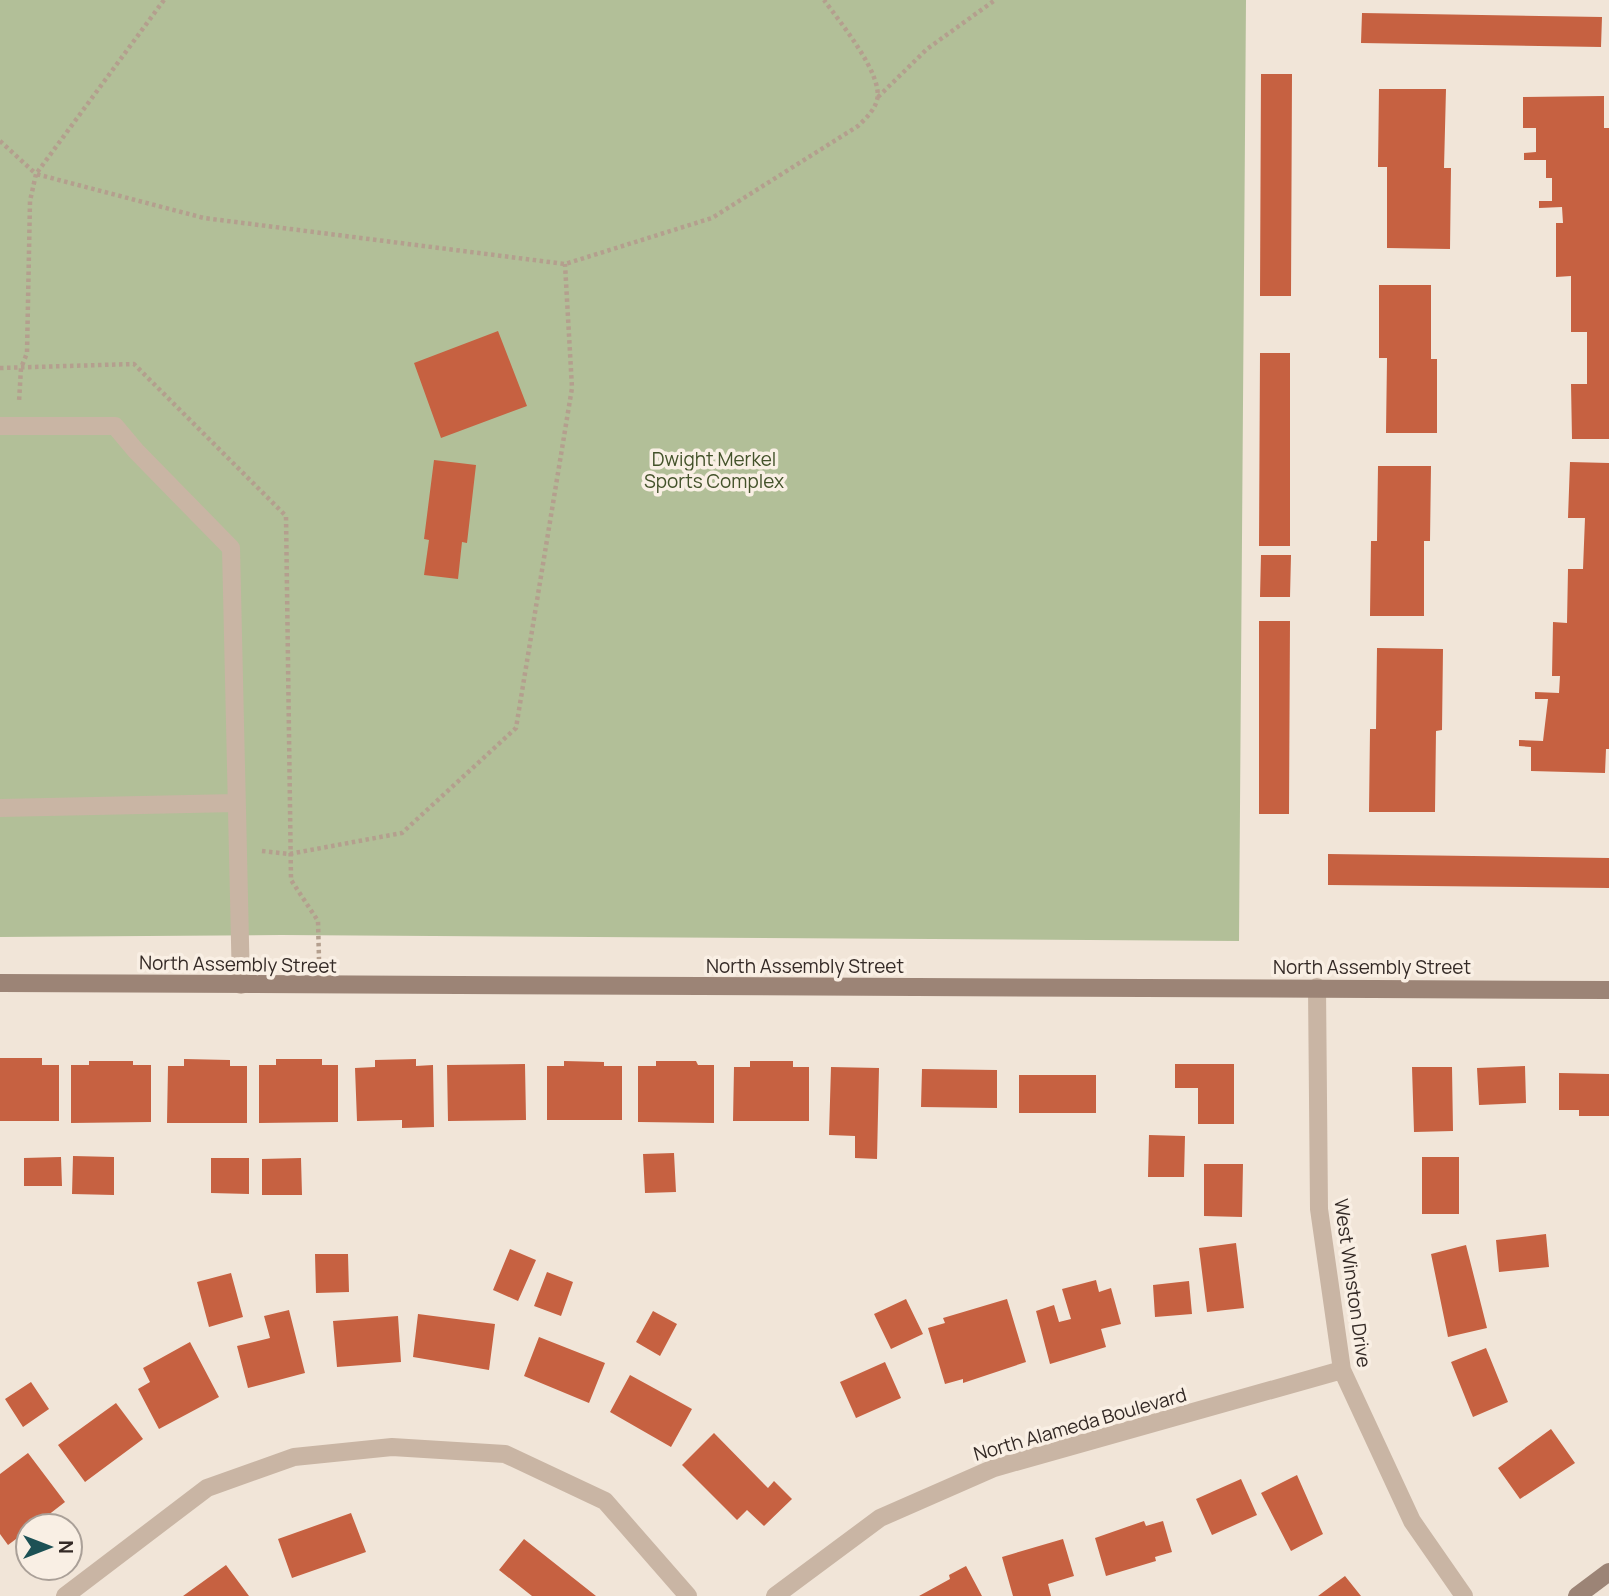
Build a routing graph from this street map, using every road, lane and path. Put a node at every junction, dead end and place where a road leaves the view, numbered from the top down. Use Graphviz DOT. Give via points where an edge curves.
graph roads {
  1 [pos="164,0"];
  2 [pos="824,0"];
  3 [pos="995,0"];
  4 [pos="878,97"];
  5 [pos="0,141"];
  6 [pos="36,174"];
  7 [pos="565,264"];
  8 [pos="9,426"];
  9 [pos="236,803"];
  10 [pos="0,808"];
  11 [pos="237,848"];
  12 [pos="0,983"];
  13 [pos="241,985"];
  14 [pos="1317,987"];
  15 [pos="1609,990"];
  16 [pos="1342,1370"];
  17 [pos="1609,1572"];
  18 [pos="65,1596"];
  19 [pos="688,1596"];
  20 [pos="775,1596"];
  21 [pos="1464,1596"];
  22 [pos="1577,1596"];
  1 -- 6 [label="path"];
  2 -- 4 [label="path" via="873,75"];
  3 -- 4 [label="path" via="927,50"];
  4 -- 7 [label="path" via="873,111 858,126 712,218"];
  5 -- 6 [label="path"];
  6 -- 7 [label="path" via="204,218"];
  6 -- 8 [label="path" via="30,201 27,353"];
  7 -- 11 [label="path" via="572,388 516,728 402,833 289,854"];
  8 -- 9 [label="street" via="116,426 231,548"];
  9 -- 10 [label="street"];
  9 -- 11 [label="street"];
  11 -- 13 [label="street"];
  12 -- 13 [label="main road, North Assembly Street"];
  13 -- 14 [label="main road, North Assembly Street"];
  14 -- 15 [label="main road, North Assembly Street"];
  14 -- 16 [label="street, West Winston Drive" via="1319,1209"];
  16 -- 20 [label="street, North Alameda Boulevard" via="994,1468 880,1518"];
  16 -- 21 [label="street, West Winston Drive" via="1412,1521"];
  17 -- 22 [label="main road"];
  18 -- 19 [label="street" via="207,1488 294,1458 392,1447 505,1454 605,1501"];
}
